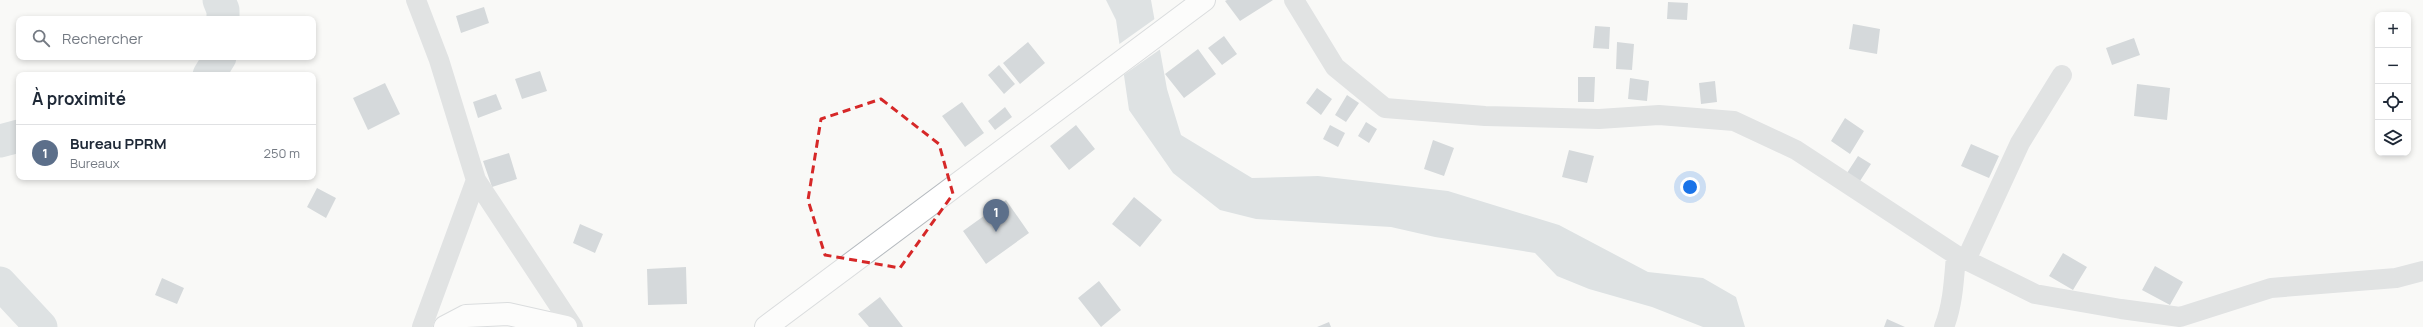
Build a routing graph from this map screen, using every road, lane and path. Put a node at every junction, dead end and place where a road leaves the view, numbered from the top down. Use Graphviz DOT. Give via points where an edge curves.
graph roads {
  1 [pos="416,0"];
  2 [pos="1204,0"];
  3 [pos="1294,0"];
  4 [pos="2062,75"];
  5 [pos="476,180"];
  6 [pos="1961,258"];
  7 [pos="2423,271"];
  8 [pos="422,327"];
  9 [pos="445,327"];
  10 [pos="566,327"];
  11 [pos="573,327"];
  12 [pos="766,327"];
  13 [pos="1944,327"];
  1 -- 5 [label="street" via="439,60"];
  2 -- 12 [label="main road"];
  3 -- 6 [label="street" via="1335,67 1384,108 1485,116 1599,119 1659,115 1734,121 1796,150"];
  4 -- 6 [label="street" via="2020,143"];
  5 -- 8 [label="street"];
  5 -- 11 [label="street"];
  6 -- 7 [label="street" via="2036,294 2180,316 2271,288 2396,278"];
  6 -- 13 [label="street"];
  9 -- 10 [label="main road" via="466,316 508,314"];
}
